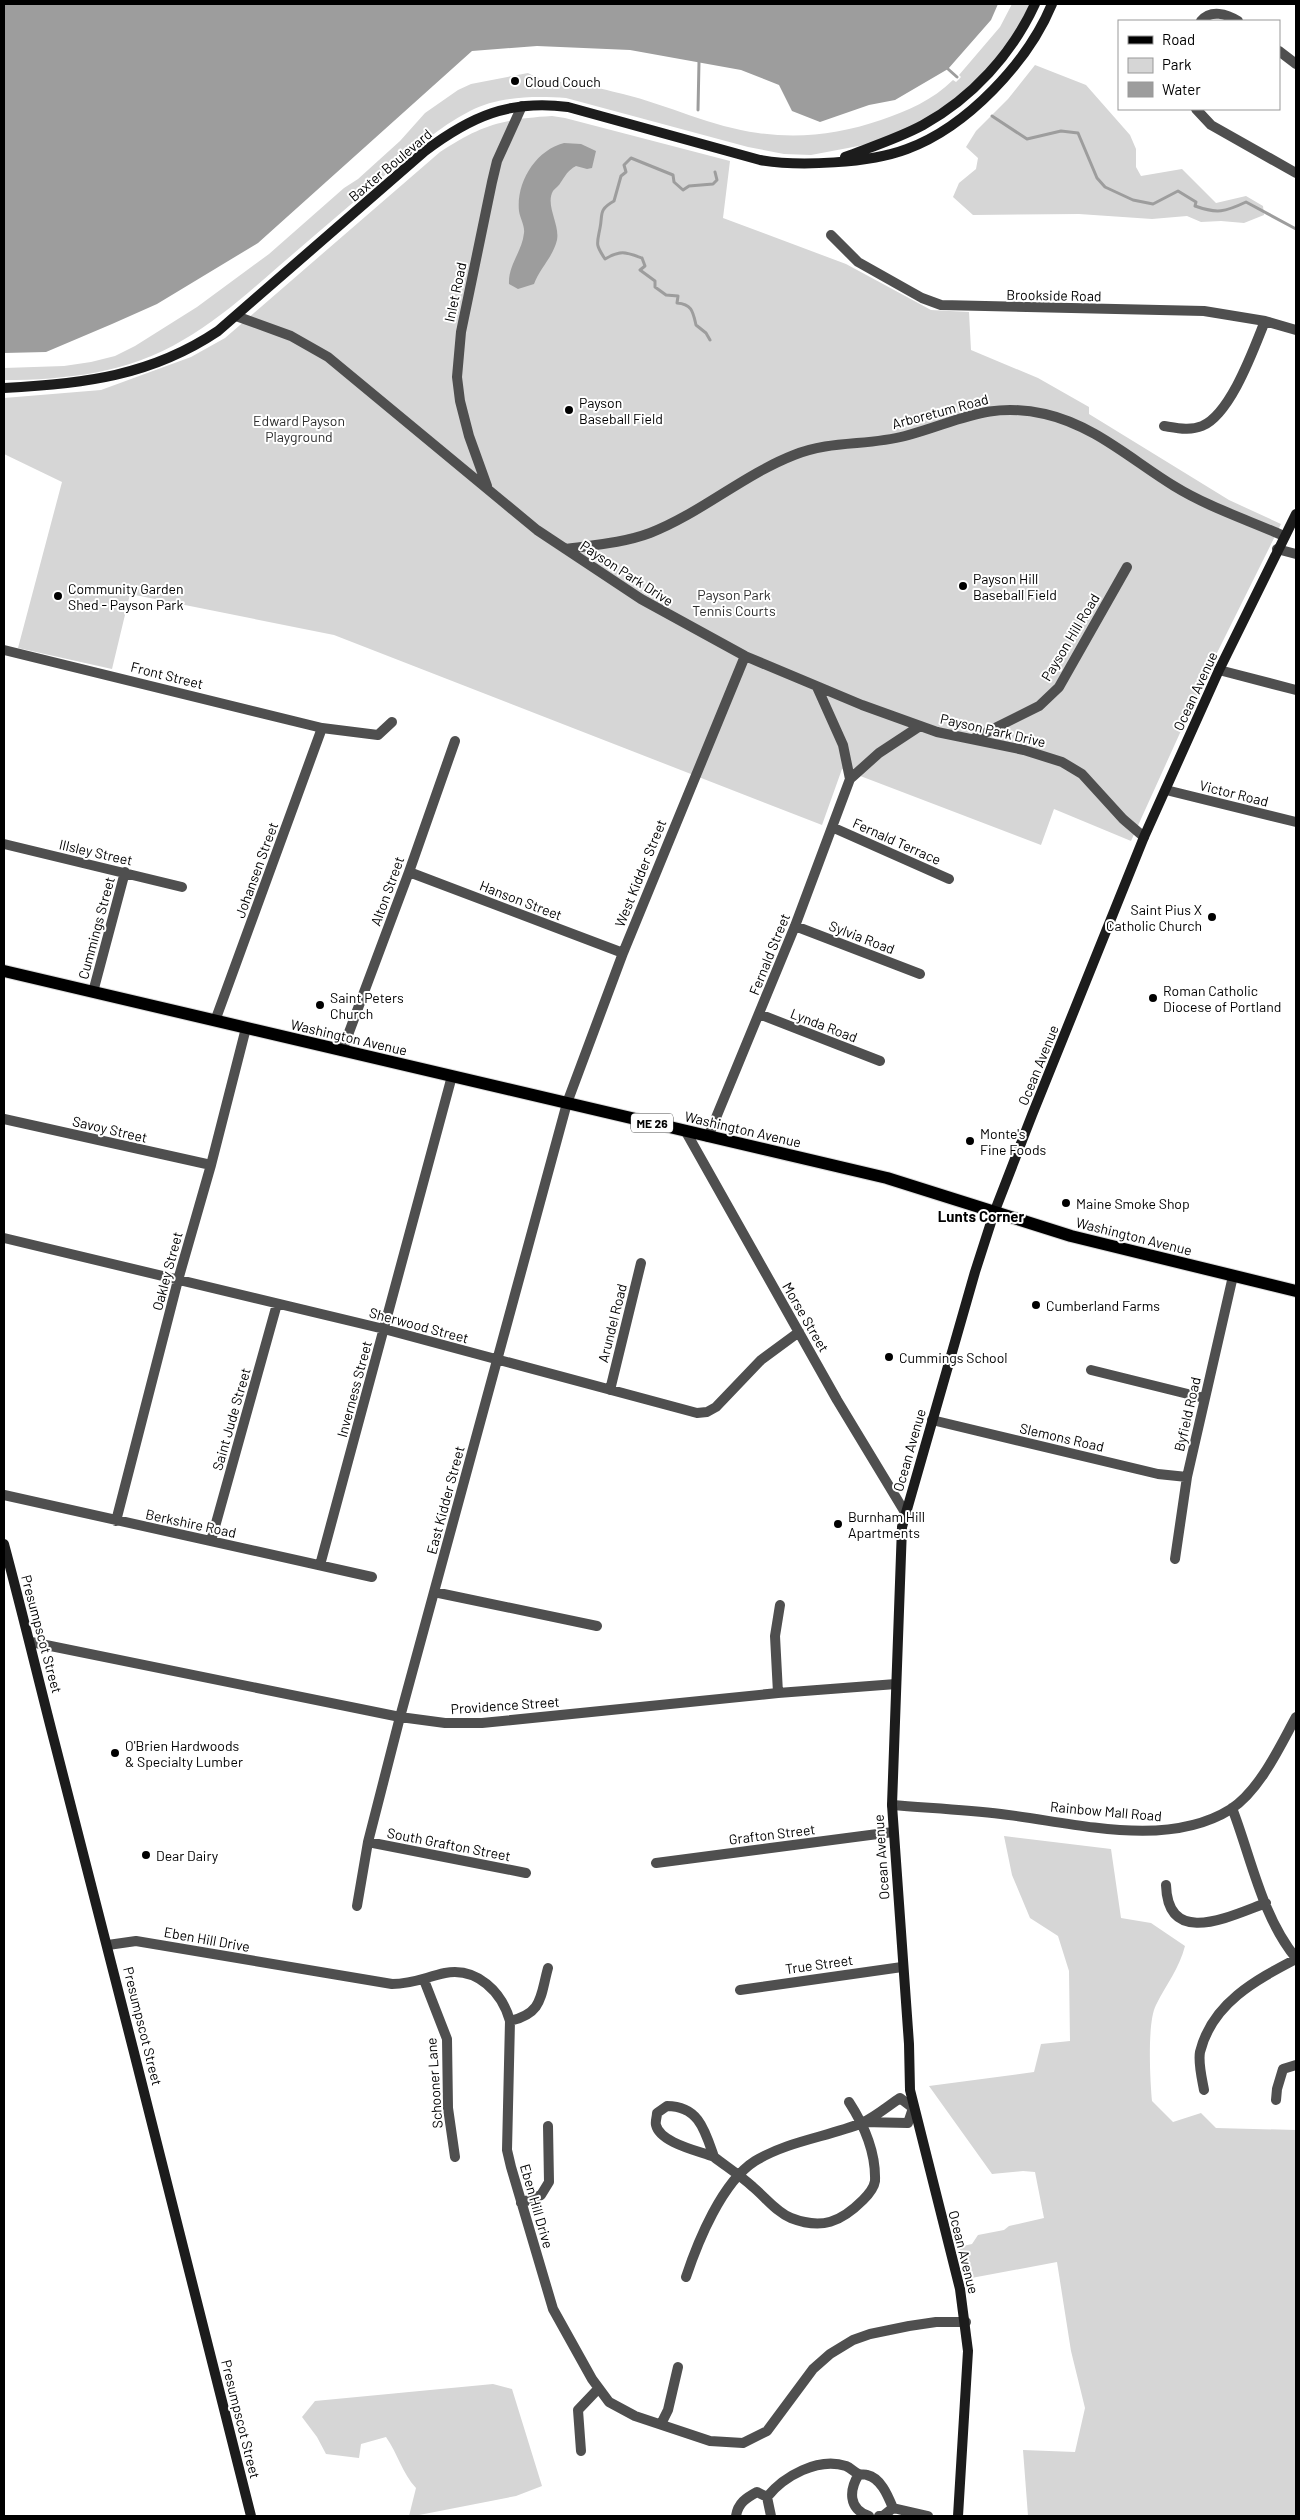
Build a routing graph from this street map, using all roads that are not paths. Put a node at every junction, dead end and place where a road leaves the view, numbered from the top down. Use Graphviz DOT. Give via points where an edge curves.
graph roads {
  1 [pos="1035,4"];
  2 [pos="1052,4"];
  3 [pos="1203,20"];
  4 [pos="1236,20"];
  5 [pos="1280,52"];
  6 [pos="1296,64"];
  7 [pos="522,106"];
  8 [pos="1197,110"];
  9 [pos="833,161"];
  10 [pos="1296,173"];
  11 [pos="831,234"];
  12 [pos="236,316"];
  13 [pos="1265,321"];
  14 [pos="1296,330"];
  15 [pos="4,388"];
  16 [pos="1164,426"];
  17 [pos="487,487"];
  18 [pos="1296,514"];
  19 [pos="1284,536"];
  20 [pos="566,549"];
  21 [pos="1277,549"];
  22 [pos="1296,554"];
  23 [pos="1127,567"];
  24 [pos="4,650"];
  25 [pos="745,656"];
  26 [pos="1220,670"];
  27 [pos="817,687"];
  28 [pos="1296,690"];
  29 [pos="392,722"];
  30 [pos="920,726"];
  31 [pos="322,728"];
  32 [pos="973,739"];
  33 [pos="455,741"];
  34 [pos="850,779"];
  35 [pos="1166,790"];
  36 [pos="1296,822"];
  37 [pos="834,828"];
  38 [pos="1144,837"];
  39 [pos="4,844"];
  40 [pos="125,872"];
  41 [pos="409,872"];
  42 [pos="949,879"];
  43 [pos="182,887"];
  44 [pos="795,926"];
  45 [pos="623,953"];
  46 [pos="4,971"];
  47 [pos="920,974"];
  48 [pos="93,992"];
  49 [pos="759,1014"];
  50 [pos="215,1021"];
  51 [pos="246,1028"];
  52 [pos="342,1050"];
  53 [pos="880,1061"];
  54 [pos="452,1076"];
  55 [pos="567,1103"];
  56 [pos="4,1119"];
  57 [pos="686,1132"];
  58 [pos="708,1137"];
  59 [pos="211,1165"];
  60 [pos="994,1213"];
  61 [pos="4,1238"];
  62 [pos="641,1263"];
  63 [pos="1233,1276"];
  64 [pos="178,1280"];
  65 [pos="1296,1291"];
  66 [pos="277,1304"];
  67 [pos="384,1329"];
  68 [pos="799,1332"];
  69 [pos="497,1360"];
  70 [pos="1091,1370"];
  71 [pos="610,1390"];
  72 [pos="1204,1398"];
  73 [pos="932,1420"];
  74 [pos="1186,1477"];
  75 [pos="4,1495"];
  76 [pos="906,1514"];
  77 [pos="116,1521"];
  78 [pos="211,1541"];
  79 [pos="4,1544"];
  80 [pos="1175,1559"];
  81 [pos="320,1565"];
  82 [pos="372,1577"];
  83 [pos="434,1592"];
  84 [pos="780,1605"];
  85 [pos="597,1626"];
  86 [pos="31,1642"];
  87 [pos="896,1684"];
  88 [pos="778,1693"];
  89 [pos="400,1717"];
  90 [pos="1296,1717"];
  91 [pos="892,1805"];
  92 [pos="1232,1808"];
  93 [pos="893,1832"];
  94 [pos="368,1842"];
  95 [pos="656,1863"];
  96 [pos="526,1873"];
  97 [pos="1166,1885"];
  98 [pos="1266,1902"];
  99 [pos="357,1906"];
  100 [pos="108,1945"];
  101 [pos="1296,1958"];
  102 [pos="902,1966"];
  103 [pos="548,1968"];
  104 [pos="424,1980"];
  105 [pos="740,1990"];
  106 [pos="510,2021"];
  107 [pos="1296,2065"];
  108 [pos="1204,2090"];
  109 [pos="1276,2100"];
  110 [pos="849,2102"];
  111 [pos="913,2108"];
  112 [pos="863,2122"];
  113 [pos="548,2126"];
  114 [pos="455,2157"];
  115 [pos="714,2157"];
  116 [pos="738,2175"];
  117 [pos="521,2203"];
  118 [pos="686,2277"];
  119 [pos="966,2322"];
  120 [pos="678,2367"];
  121 [pos="598,2389"];
  122 [pos="661,2424"];
  123 [pos="581,2451"];
  124 [pos="859,2474"];
  125 [pos="767,2498"];
  126 [pos="892,2508"];
  127 [pos="251,2516"];
  128 [pos="736,2516"];
  129 [pos="770,2516"];
  130 [pos="869,2516"];
  131 [pos="879,2516"];
  132 [pos="928,2516"];
  133 [pos="958,2516"];
  1 -- 9 [label="street, Baxter Boulevard" via="1008,50 961,98 923,125"];
  2 -- 9 [label="street, Baxter Boulevard" via="1014,66 961,118 907,150"];
  3 -- 4 [label="street" via="1214,14 1225,14"];
  5 -- 6 [label="street"];
  7 -- 9 [label="street, Baxter Boulevard" via="544,104 576,109 760,160 794,164"];
  7 -- 12 [label="street, Baxter Boulevard" via="490,113 448,134"];
  7 -- 17 [label="street, Inlet Road" via="497,161 458,354 460,400"];
  8 -- 10 [label="street" via="1217,130"];
  11 -- 13 [label="street, Brookside Road" via="858,262 922,298 941,305 1204,311"];
  12 -- 15 [label="street, Baxter Boulevard" via="194,347 130,373"];
  12 -- 17 [label="street, Payson Park Drive" via="291,336 328,357"];
  13 -- 14 [label="street, Brookside Road"];
  13 -- 16 [label="street" via="1229,399 1217,414 1202,426 1185,429"];
  17 -- 20 [label="street, Payson Park Drive" via="537,530"];
  18 -- 19 [label="street, Ocean Avenue"];
  19 -- 20 [label="street, Arboretum Road" via="1176,487 1102,439 1064,420 1026,411 993,410 903,437 811,448 778,462 651,532"];
  19 -- 21 [label="street, Ocean Avenue"];
  20 -- 25 [label="street, Payson Park Drive" via="640,599"];
  21 -- 22 [label="street"];
  21 -- 26 [label="street, Ocean Avenue"];
  23 -- 32 [label="street, Payson Hill Road" via="1059,687 1039,706"];
  24 -- 31 [label="street, Front Street"];
  25 -- 27 [label="street, Payson Park Drive"];
  25 -- 45 [label="street, West Kidder Street"];
  26 -- 28 [label="street"];
  26 -- 35 [label="street, Ocean Avenue"];
  27 -- 30 [label="street, Payson Park Drive"];
  27 -- 34 [label="street, Fernald Street" via="843,745"];
  29 -- 31 [label="street" via="378,735"];
  30 -- 32 [label="street, Payson Park Drive"];
  30 -- 34 [label="street" via="879,753"];
  31 -- 50 [label="street, Johansen Street"];
  32 -- 38 [label="street, Payson Park Drive" via="1043,755 1072,767 1087,778"];
  33 -- 41 [label="street, Alton Street"];
  34 -- 37 [label="street, Fernald Street"];
  35 -- 36 [label="street, Victor Road"];
  35 -- 38 [label="street, Ocean Avenue"];
  37 -- 42 [label="street, Fernald Terrace"];
  37 -- 44 [label="street, Fernald Street"];
  38 -- 60 [label="street, Ocean Avenue"];
  39 -- 40 [label="street, Illsley Street"];
  40 -- 43 [label="street, Illsley Street"];
  40 -- 48 [label="street, Cummings Street"];
  41 -- 45 [label="street, Hanson Street"];
  41 -- 52 [label="street, Alton Street"];
  44 -- 47 [label="street, Sylvia Road"];
  44 -- 49 [label="street, Fernald Street"];
  45 -- 55 [label="street, West Kidder Street"];
  46 -- 48 [label="main road, Washington Avenue / ME 26"];
  48 -- 50 [label="main road, Washington Avenue / ME 26"];
  49 -- 53 [label="street, Lynda Road"];
  49 -- 58 [label="street, Fernald Street"];
  50 -- 51 [label="main road, Washington Avenue / ME 26"];
  51 -- 52 [label="main road, Washington Avenue / ME 26"];
  51 -- 59 [label="street, Oakley Street"];
  52 -- 54 [label="main road, Washington Avenue / ME 26"];
  54 -- 55 [label="main road, Washington Avenue / ME 26"];
  54 -- 67 [label="street, Inverness Street"];
  55 -- 57 [label="main road, Washington Avenue / ME 26"];
  55 -- 69 [label="street, East Kidder Street"];
  56 -- 59 [label="street, Savoy Street"];
  57 -- 58 [label="main road, Washington Avenue / ME 26"];
  57 -- 68 [label="street, Morse Street"];
  58 -- 60 [label="main road, Washington Avenue / ME 26" via="887,1178"];
  59 -- 64 [label="street, Oakley Street"];
  60 -- 63 [label="main road, Washington Avenue / ME 26" via="1071,1236"];
  60 -- 73 [label="street, Ocean Avenue"];
  61 -- 64 [label="street, Sherwood Street"];
  62 -- 71 [label="street, Arundel Road"];
  63 -- 65 [label="main road, Washington Avenue / ME 26"];
  63 -- 72 [label="street, Byfield Road"];
  64 -- 66 [label="street, Sherwood Street"];
  64 -- 77 [label="street, Oakley Street"];
  66 -- 67 [label="street, Sherwood Street"];
  66 -- 78 [label="street, Saint Jude Street"];
  67 -- 69 [label="street, Sherwood Street"];
  67 -- 81 [label="street, Inverness Street"];
  68 -- 71 [label="street, Sherwood Street" via="761,1360 736,1388 707,1412 687,1412"];
  68 -- 76 [label="street, Morse Street"];
  69 -- 71 [label="street, Sherwood Street"];
  69 -- 83 [label="street, East Kidder Street"];
  70 -- 72 [label="street"];
  72 -- 74 [label="street, Byfield Road"];
  73 -- 74 [label="street, Slemons Road" via="1158,1474"];
  73 -- 76 [label="street, Ocean Avenue"];
  74 -- 80 [label="street, Byfield Road"];
  75 -- 77 [label="street, Berkshire Road"];
  76 -- 87 [label="street, Ocean Avenue" via="900,1544"];
  77 -- 78 [label="street, Berkshire Road"];
  78 -- 81 [label="street, Berkshire Road"];
  79 -- 86 [label="street, Presumpscot Street"];
  81 -- 82 [label="street, Berkshire Road"];
  83 -- 85 [label="street"];
  83 -- 89 [label="street, East Kidder Street"];
  84 -- 88 [label="street" via="775,1636"];
  86 -- 89 [label="street, Providence Street"];
  86 -- 100 [label="street, Presumpscot Street"];
  87 -- 88 [label="street, Providence Street"];
  87 -- 91 [label="street, Ocean Avenue"];
  88 -- 89 [label="street, Providence Street" via="462,1724"];
  89 -- 94 [label="street, East Kidder Street"];
  90 -- 92 [label="street, Rainbow Mall Road" via="1266,1770"];
  91 -- 92 [label="street, Rainbow Mall Road" via="1153,1831 1190,1826"];
  91 -- 93 [label="street, Ocean Avenue"];
  92 -- 98 [label="street"];
  93 -- 95 [label="street, Grafton Street"];
  93 -- 102 [label="street, Ocean Avenue"];
  94 -- 96 [label="street, South Grafton Street"];
  94 -- 99 [label="street, East Kidder Street"];
  97 -- 98 [label="street" via="1169,1908 1177,1918 1187,1922 1224,1918"];
  98 -- 101 [label="street"];
  100 -- 104 [label="street, Eben Hill Drive" via="136,1941 376,1983 405,1984"];
  100 -- 127 [label="street, Presumpscot Street"];
  101 -- 108 [label="street" via="1244,1988 1218,2016 1200,2053"];
  102 -- 105 [label="street, True Street"];
  102 -- 111 [label="street, Ocean Avenue"];
  103 -- 106 [label="street" via="537,2008 525,2017"];
  104 -- 106 [label="street, Eben Hill Drive" via="456,1972 470,1974 500,1999"];
  104 -- 114 [label="street, Schooner Lane" via="447,2040 448,2108"];
  106 -- 117 [label="street, Eben Hill Drive" via="508,2150"];
  107 -- 109 [label="street" via="1283,2069"];
  110 -- 112 [label="street"];
  111 -- 112 [label="street" via="900,2098"];
  111 -- 112 [label="street" via="908,2124"];
  111 -- 119 [label="street, Ocean Avenue"];
  112 -- 116 [label="street" via="776,2150"];
  112 -- 116 [label="street" via="875,2183 869,2194 841,2220 816,2224 791,2218"];
  113 -- 117 [label="street" via="549,2182 541,2195"];
  115 -- 115 [label="street" via="705,2131 690,2111 680,2106 667,2106 657,2113 656,2125 662,2136"];
  115 -- 116 [label="street"];
  116 -- 118 [label="street" via="705,2230"];
  117 -- 121 [label="street, Eben Hill Drive" via="553,2309"];
  119 -- 122 [label="street, Eben Hill Drive" via="909,2326 854,2340 813,2369 767,2432 743,2443 710,2441"];
  119 -- 133 [label="street, Ocean Avenue" via="968,2351"];
  120 -- 122 [label="street" via="668,2410"];
  121 -- 122 [label="street, Eben Hill Drive" via="620,2410"];
  121 -- 123 [label="street" via="578,2410"];
  124 -- 125 [label="street" via="847,2466 820,2464 787,2479"];
  124 -- 126 [label="street" via="869,2475 879,2482"];
  124 -- 130 [label="street" via="851,2494 853,2505 861,2514"];
  125 -- 128 [label="street" via="757,2492 746,2498 737,2508"];
  125 -- 129 [label="street"];
  126 -- 131 [label="street"];
  126 -- 132 [label="street"];
}
